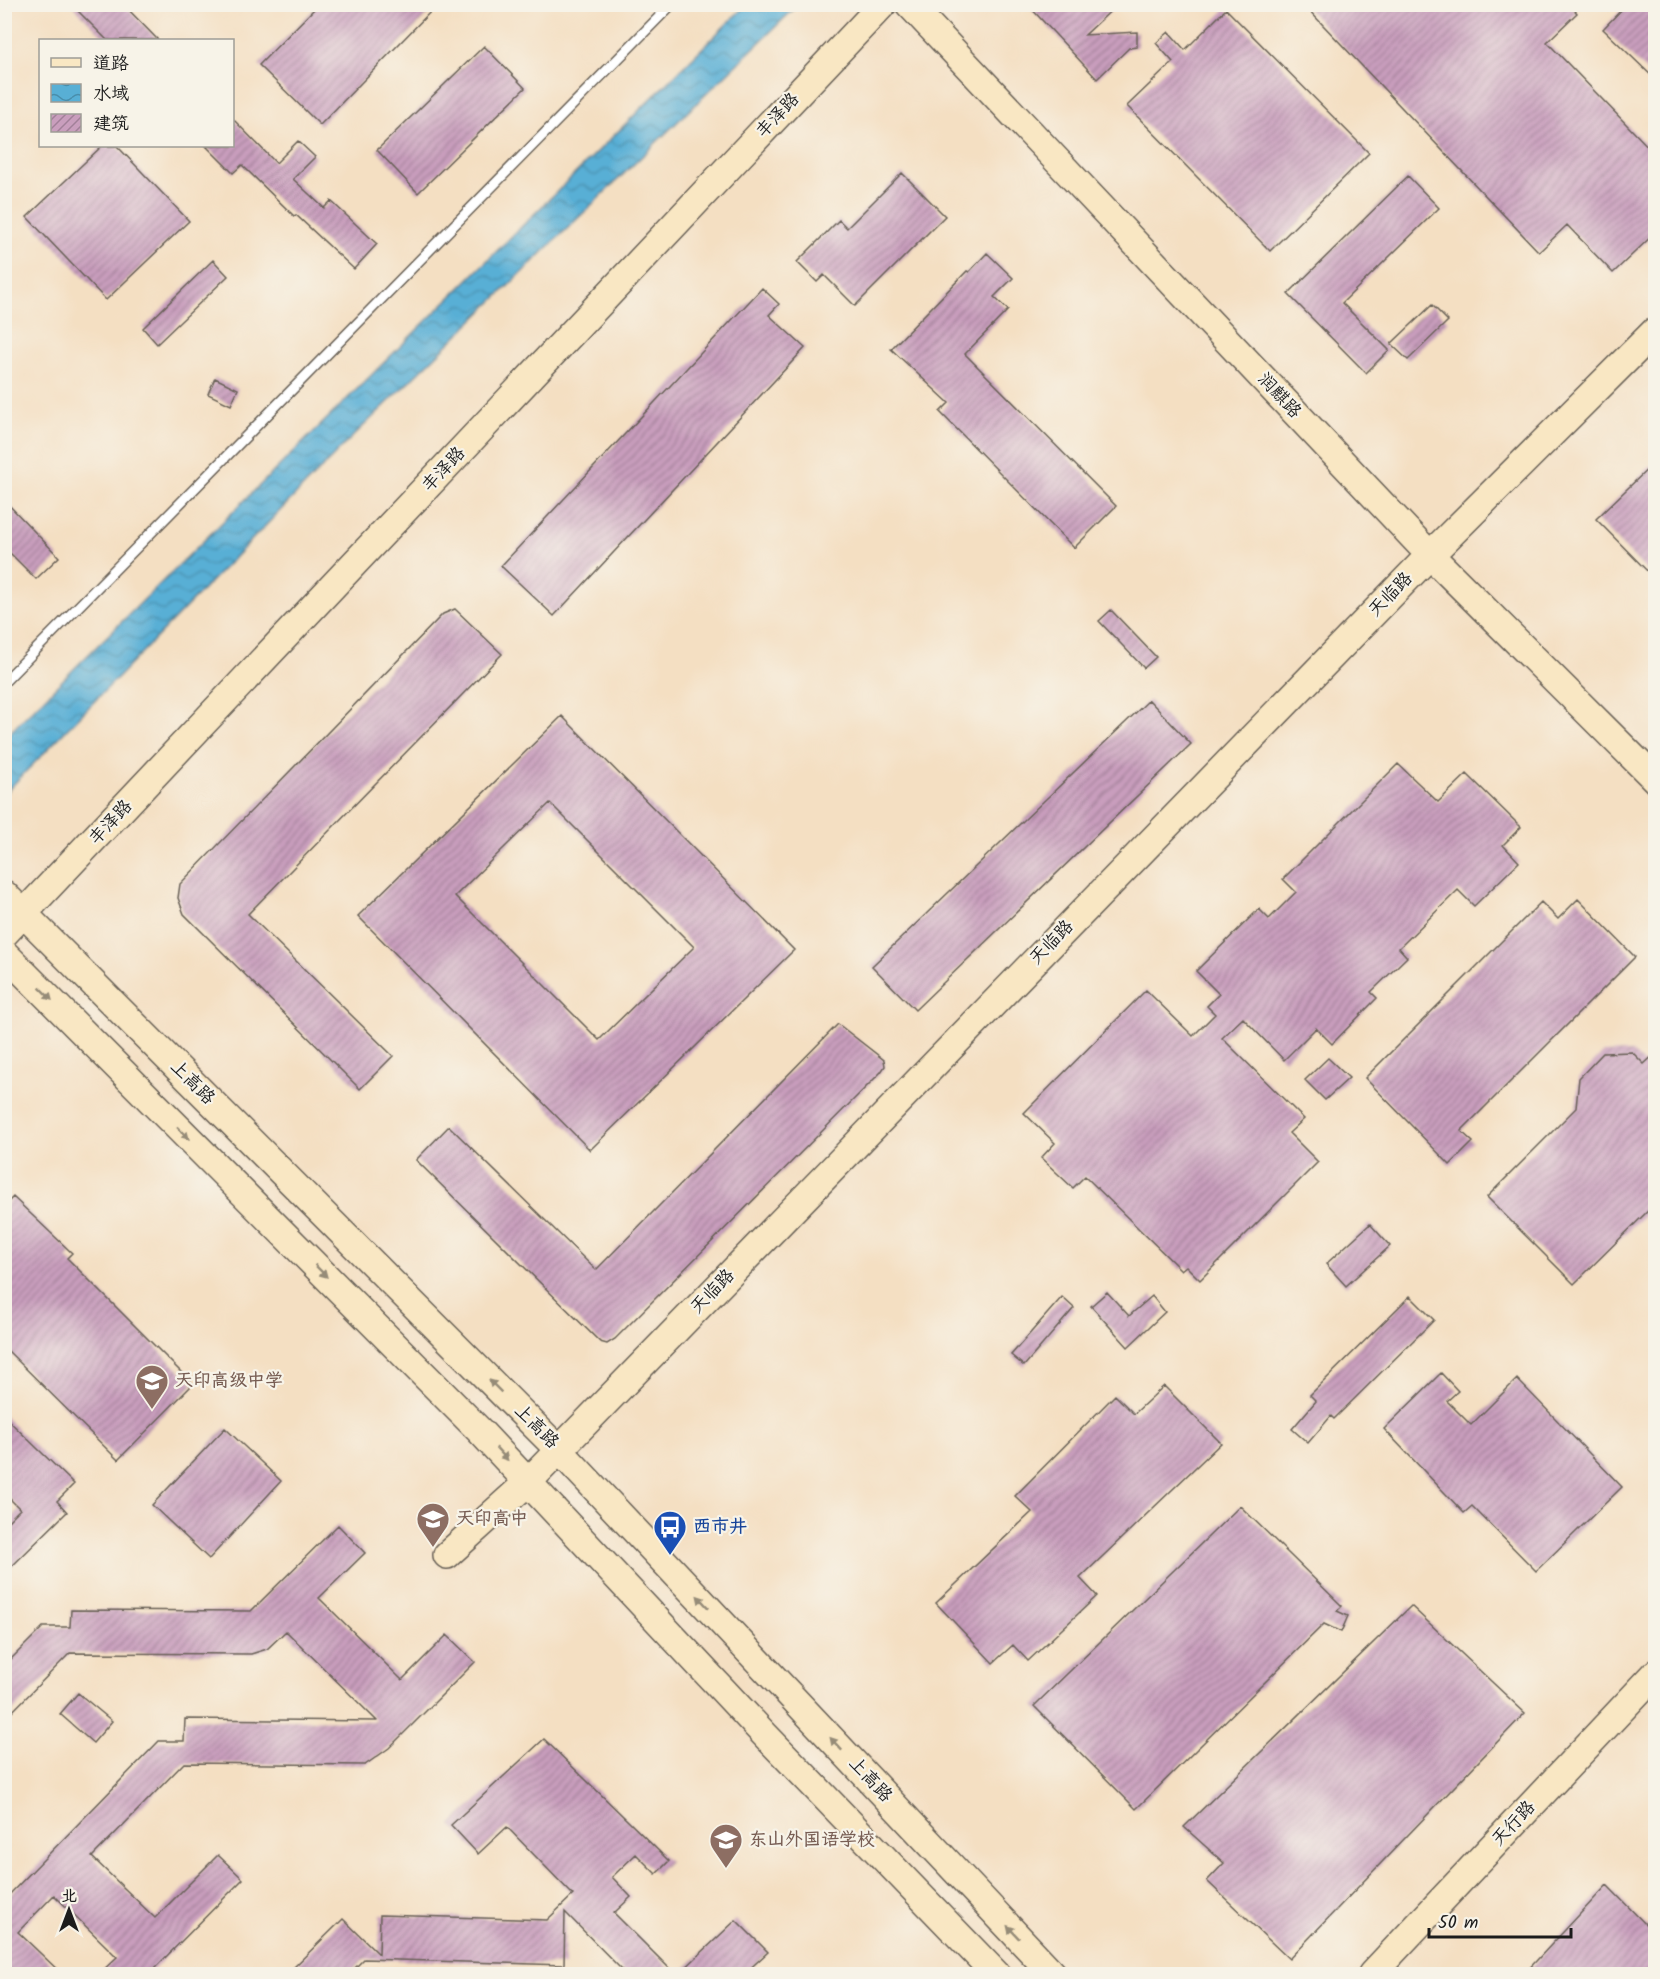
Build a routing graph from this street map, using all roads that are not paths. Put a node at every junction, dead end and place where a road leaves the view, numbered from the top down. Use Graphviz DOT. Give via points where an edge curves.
graph roads {
  1 [pos="672,4"];
  2 [pos="883,4"];
  3 [pos="909,4"];
  4 [pos="1656,330"];
  5 [pos="1430,555"];
  6 [pos="4,682"];
  7 [pos="1656,780"];
  8 [pos="4,894"];
  9 [pos="25,914"];
  10 [pos="4,934"];
  11 [pos="4,953"];
  12 [pos="559,1450"];
  13 [pos="528,1482"];
  14 [pos="447,1555"];
  15 [pos="1656,1673"];
  16 [pos="996,1974"];
  17 [pos="1053,1974"];
  18 [pos="1372,1974"];
  1 -- 6 [label="lane"];
  2 -- 9 [label="main road, 丰泽路"];
  3 -- 5 [label="main road, 润麒路"];
  4 -- 5 [label="main road, 天临路"];
  5 -- 7 [label="main road, 润麒路"];
  5 -- 12 [label="main road, 天临路"];
  8 -- 9 [label="main road, 上高路"];
  9 -- 10 [label="main road, 丰泽路"];
  12 -- 9 [label="main road, 上高路, one-way"];
  11 -- 13 [label="main road, one-way"];
  12 -- 13 [label="main road, 天临路"];
  17 -- 12 [label="main road, 上高路, one-way"];
  13 -- 14 [label="main road, 天临路"];
  13 -- 16 [label="main road"];
  15 -- 18 [label="main road, 天行路"];
}
